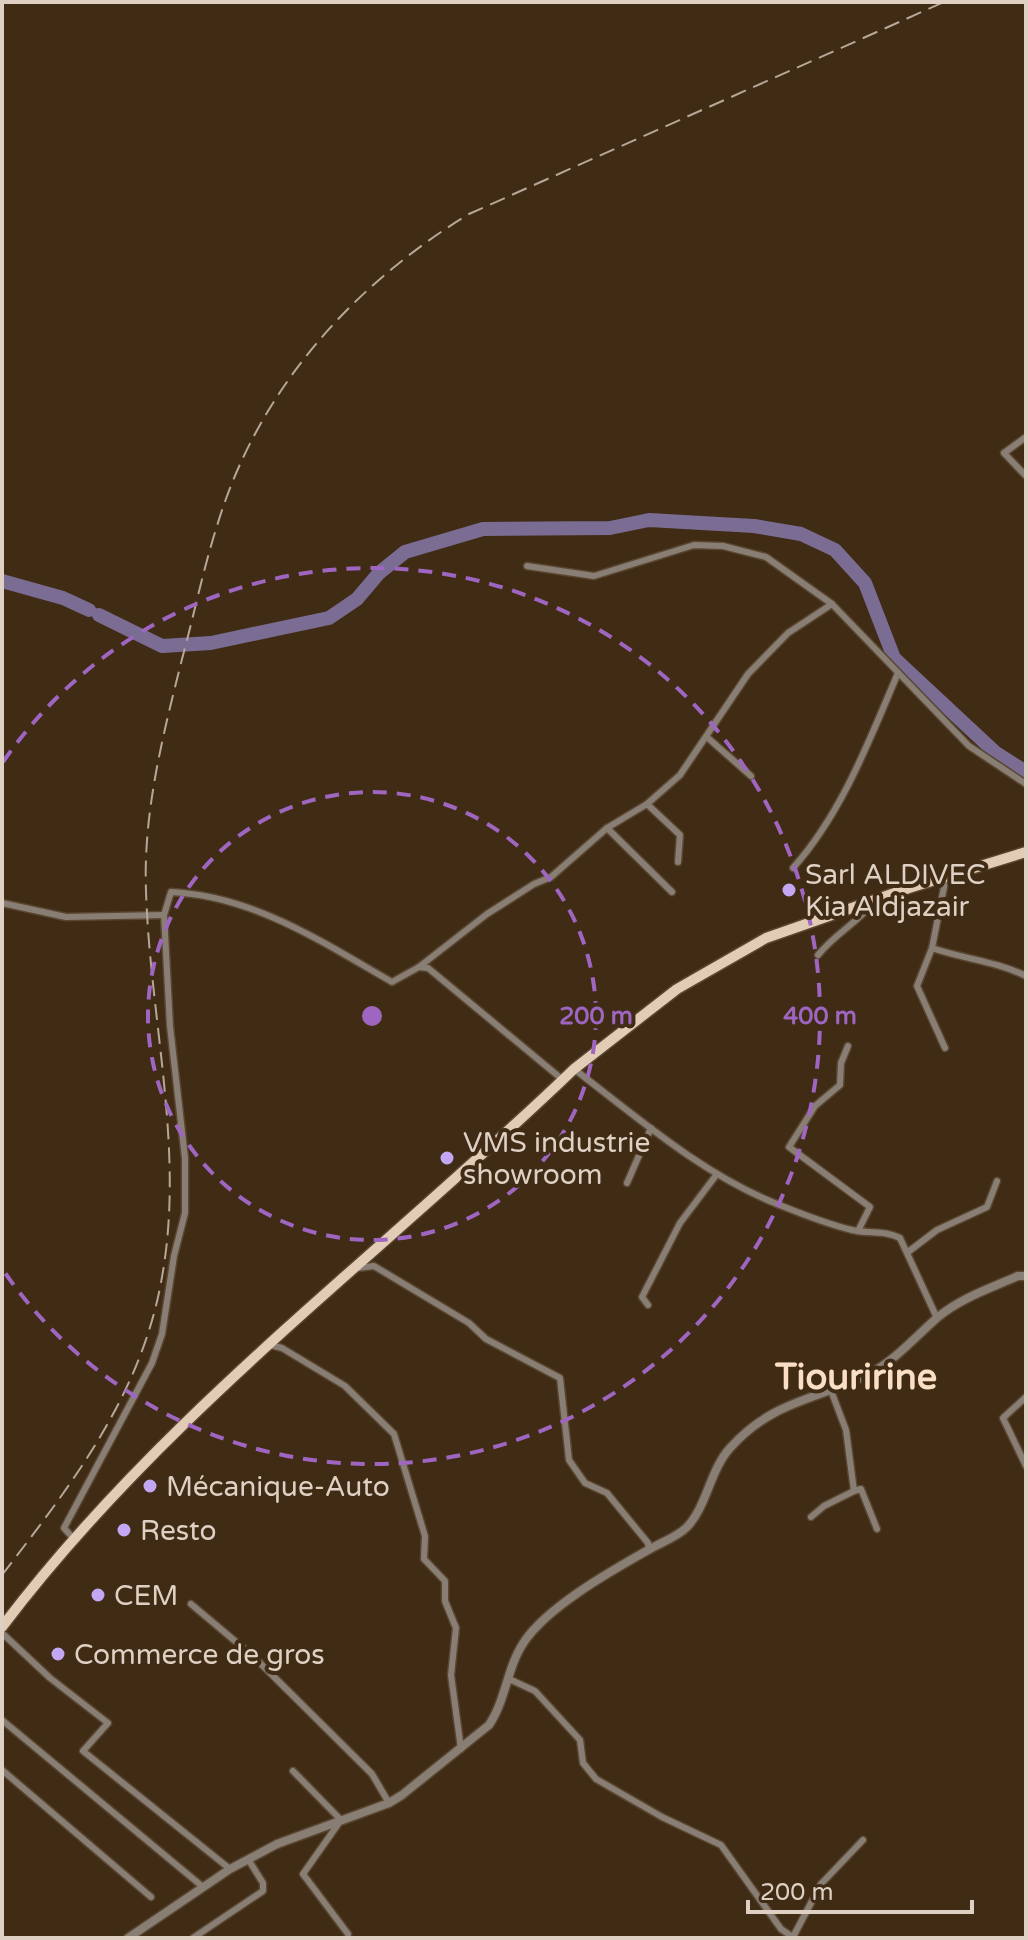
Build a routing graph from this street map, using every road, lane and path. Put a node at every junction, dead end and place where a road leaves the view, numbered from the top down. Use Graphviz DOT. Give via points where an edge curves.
graph roads {
  1 [pos="1026,437"];
  2 [pos="1026,476"];
  3 [pos="527,566"];
  4 [pos="832,604"];
  5 [pos="898,673"];
  6 [pos="708,738"];
  7 [pos="751,776"];
  8 [pos="1026,784"];
  9 [pos="647,804"];
  10 [pos="607,828"];
  11 [pos="1026,852"];
  12 [pos="678,862"];
  13 [pos="793,868"];
  14 [pos="946,877"];
  15 [pos="672,892"];
  16 [pos="876,899"];
  17 [pos="2,903"];
  18 [pos="164,915"];
  19 [pos="932,948"];
  20 [pos="818,955"];
  21 [pos="419,967"];
  22 [pos="1026,976"];
  23 [pos="848,1046"];
  24 [pos="945,1048"];
  25 [pos="574,1069"];
  26 [pos="563,1080"];
  27 [pos="651,1128"];
  28 [pos="717,1174"];
  29 [pos="997,1181"];
  30 [pos="627,1183"];
  31 [pos="858,1231"];
  32 [pos="908,1252"];
  33 [pos="356,1268"];
  34 [pos="1026,1276"];
  35 [pos="648,1305"];
  36 [pos="937,1318"];
  37 [pos="270,1345"];
  38 [pos="830,1388"];
  39 [pos="1026,1397"];
  40 [pos="1026,1466"];
  41 [pos="854,1491"];
  42 [pos="811,1517"];
  43 [pos="877,1529"];
  44 [pos="73,1538"];
  45 [pos="649,1550"];
  46 [pos="191,1604"];
  47 [pos="2,1627"];
  48 [pos="2,1633"];
  49 [pos="509,1679"];
  50 [pos="2,1720"];
  51 [pos="461,1749"];
  52 [pos="2,1770"];
  53 [pos="293,1771"];
  54 [pos="389,1803"];
  55 [pos="341,1820"];
  56 [pos="863,1840"];
  57 [pos="248,1859"];
  58 [pos="230,1869"];
  59 [pos="203,1887"];
  60 [pos="151,1897"];
  61 [pos="348,1934"];
  62 [pos="128,1938"];
  63 [pos="193,1938"];
  64 [pos="794,1938"];
  1 -- 2 [label="street" via="1004,453"];
  3 -- 4 [label="street" via="594,576 694,545 723,546 766,557"];
  4 -- 5 [label="street"];
  4 -- 6 [label="street" via="788,633 748,674"];
  5 -- 8 [label="street" via="969,746"];
  5 -- 13 [label="street" via="859,764 817,841"];
  6 -- 7 [label="street"];
  6 -- 9 [label="street" via="680,775"];
  9 -- 10 [label="street"];
  9 -- 12 [label="street" via="680,835"];
  10 -- 15 [label="street"];
  10 -- 21 [label="street" via="551,877 487,914"];
  11 -- 14 [label="main road"];
  14 -- 16 [label="main road"];
  14 -- 19 [label="street"];
  16 -- 20 [label="street" via="858,922"];
  16 -- 25 [label="main road" via="791,928 711,969"];
  17 -- 18 [label="street" via="66,917"];
  18 -- 21 [label="street" via="171,892 209,894 285,922 392,982"];
  18 -- 44 [label="street" via="185,1213 162,1334 152,1363 64,1528"];
  19 -- 22 [label="street" via="991,961"];
  19 -- 24 [label="street" via="917,986"];
  21 -- 26 [label="street" via="445,980"];
  23 -- 31 [label="street" via="840,1085 815,1106 789,1147 870,1207"];
  25 -- 26 [label="main road"];
  25 -- 27 [label="street"];
  26 -- 33 [label="main road"];
  27 -- 28 [label="street"];
  27 -- 30 [label="street"];
  28 -- 31 [label="street" via="773,1203"];
  28 -- 35 [label="street" via="680,1223 642,1297"];
  29 -- 32 [label="street" via="987,1207 937,1230"];
  31 -- 32 [label="street" via="890,1233"];
  32 -- 36 [label="street"];
  33 -- 37 [label="main road"];
  33 -- 45 [label="street" via="374,1266 469,1323 486,1339 560,1378 569,1460 585,1483 607,1493"];
  34 -- 36 [label="street" via="966,1299"];
  36 -- 38 [label="street" via="876,1369"];
  37 -- 44 [label="main road"];
  37 -- 51 [label="street" via="345,1386 394,1434 425,1536 424,1559 445,1581 445,1601 456,1628 451,1675"];
  38 -- 41 [label="street" via="846,1430"];
  38 -- 45 [label="street" via="792,1401 730,1448 688,1526"];
  39 -- 40 [label="street" via="1003,1418"];
  41 -- 42 [label="street"];
  41 -- 43 [label="street" via="861,1489"];
  44 -- 47 [label="main road"];
  45 -- 49 [label="street" via="539,1625 524,1642"];
  46 -- 54 [label="street" via="254,1657 372,1774"];
  48 -- 58 [label="street" via="108,1723 83,1751"];
  49 -- 51 [label="street" via="489,1725"];
  49 -- 64 [label="street" via="535,1691 580,1740 583,1763 596,1779 721,1845 781,1929"];
  50 -- 59 [label="street"];
  51 -- 54 [label="street"];
  52 -- 60 [label="street"];
  53 -- 55 [label="street"];
  54 -- 55 [label="street"];
  55 -- 57 [label="street"];
  55 -- 61 [label="street" via="303,1874"];
  56 -- 64 [label="street" via="821,1884"];
  57 -- 58 [label="street"];
  57 -- 63 [label="street" via="263,1891"];
  58 -- 59 [label="street"];
  59 -- 62 [label="street"];
}
